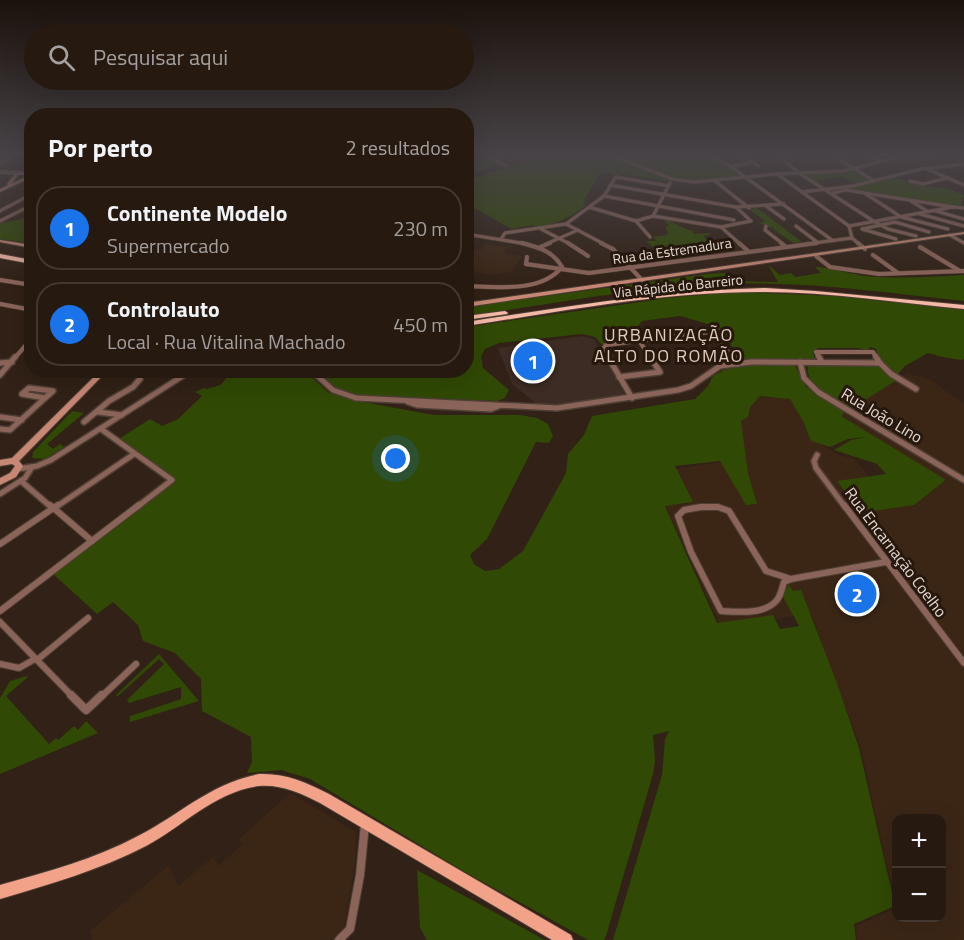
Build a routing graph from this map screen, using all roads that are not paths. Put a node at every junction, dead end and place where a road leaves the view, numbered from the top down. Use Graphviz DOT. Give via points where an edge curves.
graph roads {
  1 [pos="24,198"];
  2 [pos="601,198"];
  3 [pos="614,198"];
  4 [pos="662,198"];
  5 [pos="680,198"];
  6 [pos="736,198"];
  7 [pos="775,198"];
  8 [pos="810,198"];
  9 [pos="840,198"];
  10 [pos="872,198"];
  11 [pos="900,198"];
  12 [pos="908,199"];
  13 [pos="784,204"];
  14 [pos="721,205"];
  15 [pos="658,206"];
  16 [pos="765,206"];
  17 [pos="589,207"];
  18 [pos="736,207"];
  19 [pos="953,207"];
  20 [pos="749,208"];
  21 [pos="964,208"];
  22 [pos="24,209"];
  23 [pos="934,210"];
  24 [pos="0,211"];
  25 [pos="927,212"];
  26 [pos="918,213"];
  27 [pos="653,216"];
  28 [pos="717,217"];
  29 [pos="901,217"];
  30 [pos="784,219"];
  31 [pos="964,219"];
  32 [pos="734,220"];
  33 [pos="0,221"];
  34 [pos="636,221"];
  35 [pos="875,222"];
  36 [pos="566,224"];
  37 [pos="880,225"];
  38 [pos="557,226"];
  39 [pos="766,226"];
  40 [pos="795,226"];
  41 [pos="849,226"];
  42 [pos="964,226"];
  43 [pos="549,227"];
  44 [pos="721,227"];
  45 [pos="540,228"];
  46 [pos="578,230"];
  47 [pos="516,232"];
  48 [pos="929,232"];
  49 [pos="949,232"];
  50 [pos="572,233"];
  51 [pos="964,233"];
  52 [pos="474,235"];
  53 [pos="566,236"];
  54 [pos="916,236"];
  55 [pos="650,237"];
  56 [pos="501,238"];
  57 [pos="559,238"];
  58 [pos="852,238"];
  59 [pos="896,239"];
  60 [pos="510,240"];
  61 [pos="832,240"];
  62 [pos="0,241"];
  63 [pos="818,242"];
  64 [pos="964,243"];
  65 [pos="24,246"];
  66 [pos="785,246"];
  67 [pos="920,247"];
  68 [pos="538,248"];
  69 [pos="865,249"];
  70 [pos="0,251"];
  71 [pos="748,251"];
  72 [pos="24,255"];
  73 [pos="873,255"];
  74 [pos="0,256"];
  75 [pos="588,256"];
  76 [pos="816,256"];
  77 [pos="527,257"];
  78 [pos="24,260"];
  79 [pos="631,267"];
  80 [pos="561,270"];
  81 [pos="962,271"];
  82 [pos="900,274"];
  83 [pos="0,280"];
  84 [pos="642,280"];
  85 [pos="24,284"];
  86 [pos="532,284"];
  87 [pos="474,286"];
  88 [pos="538,295"];
  89 [pos="964,302"];
  90 [pos="0,304"];
  91 [pos="474,304"];
  92 [pos="964,307"];
  93 [pos="24,308"];
  94 [pos="474,317"];
  95 [pos="474,323"];
  96 [pos="640,342"];
  97 [pos="24,348"];
  98 [pos="12,362"];
  99 [pos="800,362"];
  100 [pos="822,362"];
  101 [pos="0,363"];
  102 [pos="880,363"];
  103 [pos="738,364"];
  104 [pos="0,375"];
  105 [pos="619,377"];
  106 [pos="98,378"];
  107 [pos="99,378"];
  108 [pos="141,378"];
  109 [pos="180,378"];
  110 [pos="320,378"];
  111 [pos="92,384"];
  112 [pos="916,389"];
  113 [pos="46,398"];
  114 [pos="632,398"];
  115 [pos="98,412"];
  116 [pos="122,415"];
  117 [pos="0,417"];
  118 [pos="22,420"];
  119 [pos="84,422"];
  120 [pos="0,429"];
  121 [pos="101,429"];
  122 [pos="134,454"];
  123 [pos="817,455"];
  124 [pos="14,461"];
  125 [pos="0,463"];
  126 [pos="32,467"];
  127 [pos="18,469"];
  128 [pos="964,480"];
  129 [pos="21,481"];
  130 [pos="0,482"];
  131 [pos="0,494"];
  132 [pos="52,509"];
  133 [pos="92,541"];
  134 [pos="0,544"];
  135 [pos="886,562"];
  136 [pos="791,579"];
  137 [pos="0,611"];
  138 [pos="88,618"];
  139 [pos="0,622"];
  140 [pos="36,659"];
  141 [pos="964,663"];
  142 [pos="0,664"];
  143 [pos="136,664"];
  144 [pos="365,822"];
  145 [pos="0,892"];
  146 [pos="339,940"];
  147 [pos="566,940"];
  1 -- 24 [label="street"];
  2 -- 17 [label="street"];
  3 -- 15 [label="street"];
  4 -- 15 [label="street"];
  5 -- 14 [label="street"];
  6 -- 20 [label="street"];
  7 -- 13 [label="street"];
  8 -- 41 [label="street"];
  9 -- 35 [label="street"];
  10 -- 29 [label="street"];
  11 -- 12 [label="street"];
  12 -- 19 [label="street"];
  12 -- 25 [label="street"];
  13 -- 16 [label="street"];
  13 -- 61 [label="street"];
  14 -- 18 [label="street"];
  14 -- 28 [label="street"];
  15 -- 27 [label="street"];
  15 -- 28 [label="street"];
  16 -- 20 [label="street"];
  16 -- 30 [label="street"];
  17 -- 34 [label="street"];
  17 -- 36 [label="street"];
  18 -- 20 [label="street"];
  18 -- 44 [label="street" via="751,221"];
  19 -- 21 [label="street"];
  19 -- 23 [label="street"];
  22 -- 33 [label="street"];
  23 -- 25 [label="street"];
  23 -- 31 [label="street"];
  25 -- 26 [label="street"];
  26 -- 29 [label="street"];
  26 -- 42 [label="street"];
  27 -- 34 [label="street"];
  27 -- 44 [label="street"];
  28 -- 32 [label="street"];
  29 -- 35 [label="street"];
  29 -- 49 [label="street"];
  34 -- 55 [label="street"];
  35 -- 37 [label="street"];
  35 -- 41 [label="street"];
  36 -- 38 [label="street"];
  36 -- 46 [label="street"];
  37 -- 48 [label="street" via="894,222"];
  37 -- 54 [label="street"];
  37 -- 59 [label="street" via="862,229"];
  38 -- 43 [label="street"];
  38 -- 50 [label="street"];
  39 -- 66 [label="street" via="765,230"];
  40 -- 63 [label="street"];
  41 -- 58 [label="street"];
  43 -- 45 [label="street"];
  43 -- 53 [label="street"];
  44 -- 71 [label="street"];
  45 -- 47 [label="street"];
  45 -- 57 [label="street"];
  46 -- 50 [label="street"];
  46 -- 79 [label="street" via="613,249"];
  47 -- 56 [label="street" via="505,233"];
  47 -- 60 [label="street"];
  49 -- 51 [label="main road"];
  49 -- 64 [label="street"];
  49 -- 69 [label="main road"];
  50 -- 53 [label="street"];
  52 -- 56 [label="street"];
  53 -- 57 [label="street"];
  56 -- 60 [label="street"];
  57 -- 68 [label="street"];
  57 -- 75 [label="street"];
  58 -- 61 [label="street, Rua da Estremadura"];
  58 -- 69 [label="street"];
  60 -- 68 [label="street"];
  61 -- 63 [label="street, Rua da Estremadura"];
  62 -- 65 [label="main road"];
  63 -- 66 [label="street, Rua da Estremadura"];
  66 -- 71 [label="street, Rua da Estremadura"];
  67 -- 81 [label="street"];
  68 -- 80 [label="street" via="558,258"];
  69 -- 76 [label="main road"];
  70 -- 72 [label="highway"];
  71 -- 79 [label="street, Rua da Estremadura"];
  73 -- 82 [label="street"];
  74 -- 78 [label="highway"];
  76 -- 82 [label="street" via="830,267 844,270"];
  76 -- 84 [label="main road"];
  77 -- 80 [label="street" via="525,264"];
  79 -- 80 [label="street, Rua da Estremadura" via="589,273"];
  79 -- 84 [label="street"];
  80 -- 86 [label="street"];
  81 -- 82 [label="street"];
  83 -- 85 [label="street"];
  84 -- 88 [label="main road"];
  86 -- 87 [label="street"];
  86 -- 88 [label="street"];
  88 -- 91 [label="main road"];
  89 -- 94 [label="highway, Via Rápida do Barreiro" via="826,288 722,286"];
  90 -- 93 [label="street"];
  92 -- 95 [label="highway, Via Rápida do Barreiro" via="826,293 731,291"];
  96 -- 103 [label="street" via="710,332"];
  96 -- 105 [label="street" via="602,347"];
  96 -- 105 [label="street" via="660,372"];
  97 -- 98 [label="street"];
  98 -- 101 [label="street"];
  98 -- 104 [label="street"];
  99 -- 100 [label="street"];
  99 -- 103 [label="street"];
  99 -- 128 [label="street, Rua João Lino" via="804,378 818,392"];
  100 -- 102 [label="street"];
  100 -- 102 [label="street" via="816,351 873,352"];
  102 -- 112 [label="street"];
  103 -- 114 [label="street" via="720,366 695,384 678,390"];
  105 -- 114 [label="street"];
  106 -- 111 [label="main road"];
  107 -- 111 [label="main road"];
  108 -- 115 [label="street"];
  109 -- 116 [label="street"];
  110 -- 114 [label="street" via="333,390 357,398 403,400 417,405 557,408"];
  111 -- 124 [label="main road"];
  113 -- 113 [label="street" via="30,395 22,394 29,388 53,391"];
  113 -- 118 [label="street"];
  115 -- 116 [label="street"];
  115 -- 119 [label="street"];
  116 -- 121 [label="street"];
  117 -- 118 [label="street"];
  118 -- 120 [label="street" via="10,430"];
  121 -- 122 [label="street"];
  121 -- 126 [label="street" via="51,460"];
  122 -- 132 [label="street"];
  122 -- 133 [label="street" via="172,480"];
  123 -- 135 [label="street, Rua Encarnação Coelho" via="816,468"];
  124 -- 125 [label="main road"];
  124 -- 127 [label="main road"];
  126 -- 127 [label="street"];
  126 -- 129 [label="street"];
  127 -- 130 [label="main road"];
  129 -- 131 [label="street"];
  129 -- 132 [label="street"];
  132 -- 133 [label="street"];
  132 -- 134 [label="street"];
  133 -- 137 [label="street"];
  135 -- 136 [label="street"];
  135 -- 141 [label="street, Rua Encarnação Coelho"];
  136 -- 136 [label="street" via="766,571 734,516 722,507 684,510 678,516 691,552 721,611 758,609 772,604 784,582"];
  138 -- 140 [label="street"];
  139 -- 140 [label="street"];
  140 -- 142 [label="street" via="18,669"];
  140 -- 143 [label="street" via="86,710"];
  144 -- 145 [label="main road" via="311,791 286,782 258,780 223,792 142,840 83,867"];
  144 -- 146 [label="street" via="350,929"];
  144 -- 147 [label="main road"];
}
